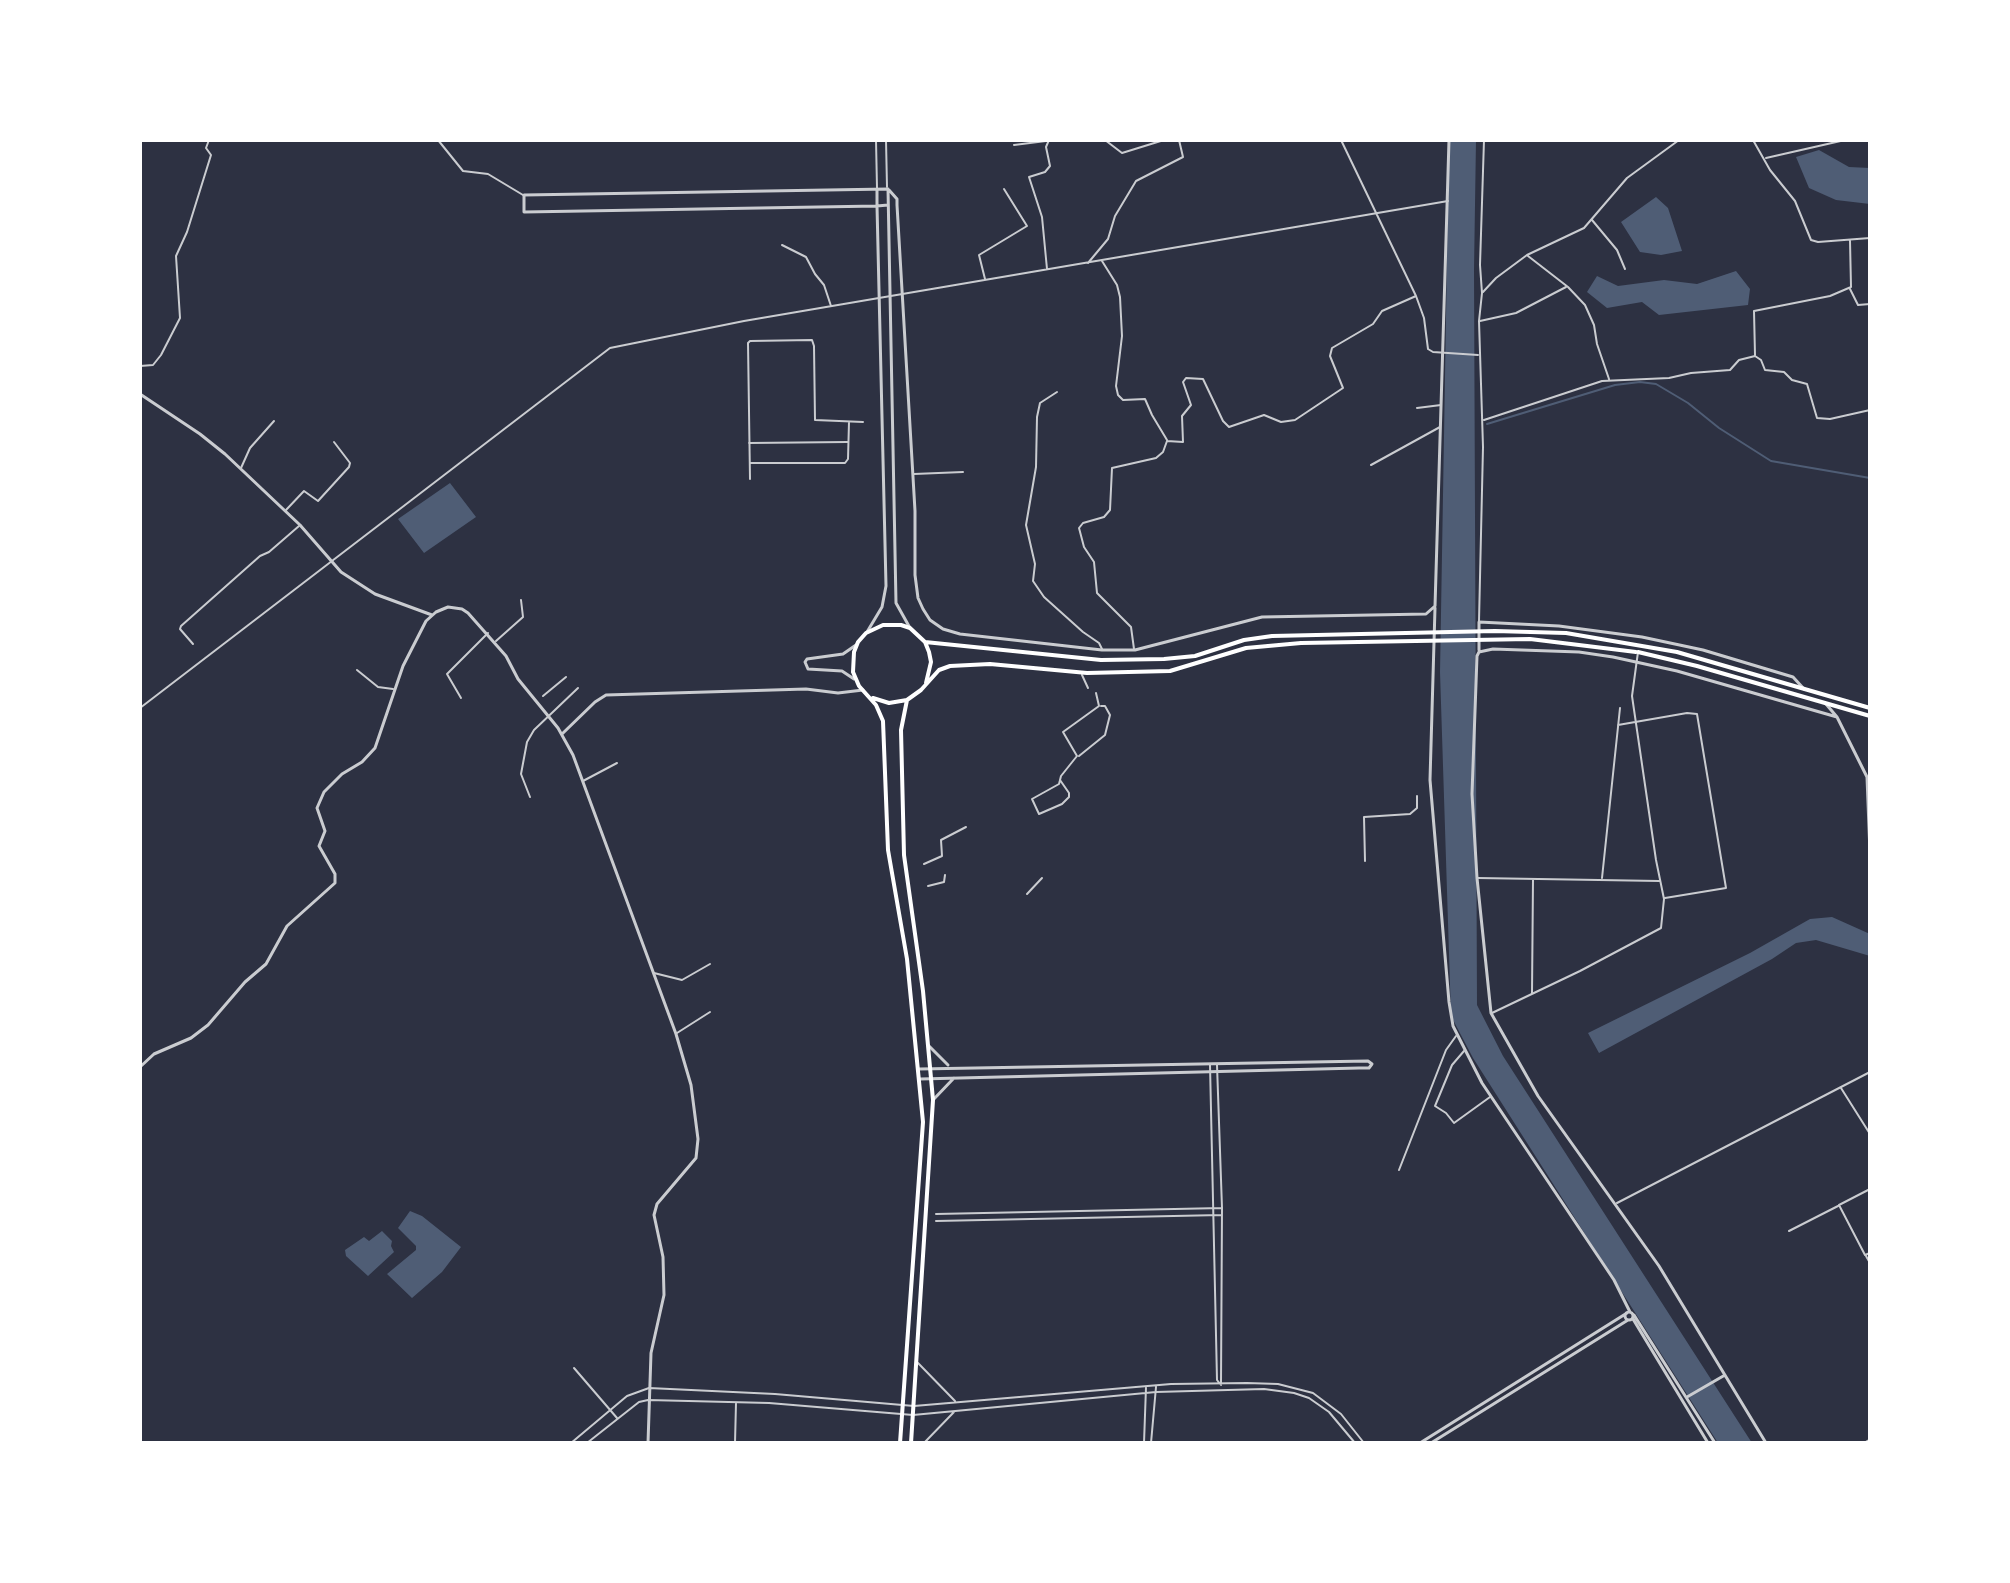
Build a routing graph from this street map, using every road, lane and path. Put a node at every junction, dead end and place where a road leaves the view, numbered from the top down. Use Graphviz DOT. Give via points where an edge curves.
graph roads {
  1 [pos="209,140"];
  2 [pos="438,140"];
  3 [pos="876,140"];
  4 [pos="886,140"];
  5 [pos="1048,140"];
  6 [pos="1105,140"];
  7 [pos="1164,140"];
  8 [pos="1187,140"];
  9 [pos="1341,140"];
  10 [pos="1449,140"];
  11 [pos="1484,140"];
  12 [pos="1679,140"];
  13 [pos="1753,140"];
  14 [pos="1845,140"];
  15 [pos="1180,142"];
  16 [pos="1014,145"];
  17 [pos="1766,158"];
  18 [pos="877,189"];
  19 [pos="888,189"];
  20 [pos="1004,189"];
  21 [pos="524,196"];
  22 [pos="1448,201"];
  23 [pos="888,205"];
  24 [pos="877,206"];
  25 [pos="1376,215"];
  26 [pos="1591,219"];
  27 [pos="1870,238"];
  28 [pos="1850,241"];
  29 [pos="782,245"];
  30 [pos="1527,255"];
  31 [pos="1102,261"];
  32 [pos="1088,263"];
  33 [pos="1625,269"];
  34 [pos="1047,270"];
  35 [pos="985,280"];
  36 [pos="1568,287"];
  37 [pos="1850,289"];
  38 [pos="1482,293"];
  39 [pos="902,294"];
  40 [pos="890,296"];
  41 [pos="1416,296"];
  42 [pos="879,299"];
  43 [pos="1870,304"];
  44 [pos="831,307"];
  45 [pos="1479,321"];
  46 [pos="1444,353"];
  47 [pos="1478,355"];
  48 [pos="1755,356"];
  49 [pos="140,366"];
  50 [pos="1609,380"];
  51 [pos="1057,392"];
  52 [pos="140,394"];
  53 [pos="1442,405"];
  54 [pos="1417,408"];
  55 [pos="1870,410"];
  56 [pos="274,421"];
  57 [pos="849,421"];
  58 [pos="1482,421"];
  59 [pos="863,422"];
  60 [pos="1441,426"];
  61 [pos="1167,441"];
  62 [pos="334,442"];
  63 [pos="848,442"];
  64 [pos="748,443"];
  65 [pos="748,463"];
  66 [pos="1371,465"];
  67 [pos="241,469"];
  68 [pos="963,472"];
  69 [pos="913,474"];
  70 [pos="750,479"];
  71 [pos="285,511"];
  72 [pos="300,525"];
  73 [pos="330,562"];
  74 [pos="521,600"];
  75 [pos="1435,606"];
  76 [pos="432,615"];
  77 [pos="1479,622"];
  78 [pos="910,628"];
  79 [pos="488,633"];
  80 [pos="866,633"];
  81 [pos="1010,641"];
  82 [pos="495,642"];
  83 [pos="858,642"];
  84 [pos="925,642"];
  85 [pos="193,644"];
  86 [pos="1102,650"];
  87 [pos="1135,650"];
  88 [pos="1009,651"];
  89 [pos="1479,652"];
  90 [pos="1637,652"];
  91 [pos="1636,662"];
  92 [pos="357,670"];
  93 [pos="1081,672"];
  94 [pos="566,677"];
  95 [pos="857,681"];
  96 [pos="926,683"];
  97 [pos="578,688"];
  98 [pos="1088,688"];
  99 [pos="394,689"];
  100 [pos="1804,689"];
  101 [pos="863,690"];
  102 [pos="1096,693"];
  103 [pos="871,697"];
  104 [pos="461,698"];
  105 [pos="540,699"];
  106 [pos="907,700"];
  107 [pos="1824,702"];
  108 [pos="1099,706"];
  109 [pos="140,708"];
  110 [pos="1620,708"];
  111 [pos="1870,708"];
  112 [pos="549,716"];
  113 [pos="1837,717"];
  114 [pos="1870,718"];
  115 [pos="1635,722"];
  116 [pos="1618,725"];
  117 [pos="562,734"];
  118 [pos="1077,756"];
  119 [pos="617,763"];
  120 [pos="1060,780"];
  121 [pos="582,781"];
  122 [pos="1417,796"];
  123 [pos="530,797"];
  124 [pos="966,827"];
  125 [pos="1870,853"];
  126 [pos="1365,861"];
  127 [pos="924,864"];
  128 [pos="945,875"];
  129 [pos="1042,878"];
  130 [pos="1477,878"];
  131 [pos="1533,879"];
  132 [pos="1602,879"];
  133 [pos="1659,881"];
  134 [pos="928,886"];
  135 [pos="1027,894"];
  136 [pos="1664,899"];
  137 [pos="710,964"];
  138 [pos="654,975"];
  139 [pos="1532,994"];
  140 [pos="710,1012"];
  141 [pos="1491,1013"];
  142 [pos="676,1034"];
  143 [pos="1457,1034"];
  144 [pos="928,1045"];
  145 [pos="1464,1051"];
  146 [pos="1210,1064"];
  147 [pos="1217,1065"];
  148 [pos="140,1067"];
  149 [pos="930,1067"];
  150 [pos="951,1067"];
  151 [pos="919,1069"];
  152 [pos="1870,1072"];
  153 [pos="1210,1073"];
  154 [pos="1218,1073"];
  155 [pos="931,1078"];
  156 [pos="954,1078"];
  157 [pos="920,1079"];
  158 [pos="1840,1087"];
  159 [pos="1490,1096"];
  160 [pos="933,1100"];
  161 [pos="1870,1134"];
  162 [pos="1399,1170"];
  163 [pos="1870,1189"];
  164 [pos="1616,1203"];
  165 [pos="1839,1205"];
  166 [pos="1215,1208"];
  167 [pos="1222,1208"];
  168 [pos="936,1214"];
  169 [pos="1222,1214"];
  170 [pos="1215,1215"];
  171 [pos="936,1221"];
  172 [pos="1789,1231"];
  173 [pos="1870,1253"];
  174 [pos="1865,1255"];
  175 [pos="1870,1263"];
  176 [pos="1630,1316"];
  177 [pos="917,1362"];
  178 [pos="574,1368"];
  179 [pos="1723,1376"];
  180 [pos="1147,1386"];
  181 [pos="1156,1386"];
  182 [pos="1221,1386"];
  183 [pos="649,1388"];
  184 [pos="1156,1392"];
  185 [pos="1146,1393"];
  186 [pos="1687,1397"];
  187 [pos="648,1400"];
  188 [pos="736,1402"];
  189 [pos="957,1402"];
  190 [pos="903,1406"];
  191 [pos="914,1406"];
  192 [pos="610,1410"];
  193 [pos="955,1411"];
  194 [pos="902,1415"];
  195 [pos="913,1415"];
  196 [pos="617,1418"];
  197 [pos="1870,1440"];
  198 [pos="648,1441"];
  199 [pos="571,1443"];
  200 [pos="587,1443"];
  201 [pos="735,1443"];
  202 [pos="900,1443"];
  203 [pos="911,1443"];
  204 [pos="924,1443"];
  205 [pos="1144,1443"];
  206 [pos="1151,1443"];
  207 [pos="1355,1443"];
  208 [pos="1364,1443"];
  209 [pos="1420,1443"];
  210 [pos="1431,1443"];
  211 [pos="1708,1443"];
  212 [pos="1715,1443"];
  213 [pos="1766,1443"];
  214 [pos="1865,1443"];
  1 -- 49 [label="street" via="206,148 211,155 176,256 180,318 153,365"];
  2 -- 21 [label="street" via="463,171 488,174"];
  3 -- 18 [label="street"];
  4 -- 19 [label="street"];
  5 -- 16 [label="street"];
  5 -- 34 [label="street" via="1050,166 1029,177 1042,217"];
  6 -- 7 [label="street" via="1122,153"];
  8 -- 15 [label="street"];
  9 -- 25 [label="street"];
  10 -- 22 [label="street"];
  11 -- 38 [label="street"];
  12 -- 26 [label="street" via="1627,178"];
  13 -- 17 [label="street"];
  14 -- 17 [label="street"];
  15 -- 32 [label="street" via="1180,160 1133,186 1108,239"];
  17 -- 28 [label="street" via="1795,201 1811,240"];
  18 -- 19 [label="street"];
  18 -- 21 [label="street"];
  18 -- 24 [label="street"];
  19 -- 23 [label="street"];
  19 -- 39 [label="street" via="897,199"];
  20 -- 35 [label="street" via="1027,226 979,255"];
  21 -- 24 [label="street" via="524,212"];
  22 -- 25 [label="street"];
  22 -- 46 [label="street"];
  23 -- 24 [label="street"];
  23 -- 40 [label="street"];
  24 -- 42 [label="street"];
  25 -- 31 [label="street"];
  25 -- 41 [label="street"];
  26 -- 30 [label="street" via="1578,232"];
  26 -- 33 [label="street" via="1617,250"];
  27 -- 28 [label="street"];
  28 -- 37 [label="street"];
  29 -- 44 [label="street" via="808,259"];
  30 -- 36 [label="street"];
  30 -- 38 [label="street"];
  31 -- 32 [label="street"];
  31 -- 61 [label="street" via="1120,297 1118,395 1123,400 1145,399"];
  32 -- 34 [label="street"];
  34 -- 35 [label="street"];
  35 -- 39 [label="street"];
  36 -- 45 [label="street" via="1516,313"];
  36 -- 50 [label="street" via="1590,314"];
  37 -- 43 [label="street" via="1858,305"];
  37 -- 48 [label="street" via="1754,311"];
  38 -- 45 [label="street"];
  39 -- 40 [label="street"];
  39 -- 69 [label="street"];
  40 -- 42 [label="street"];
  40 -- 78 [label="street" via="896,603"];
  41 -- 46 [label="street" via="1428,349"];
  41 -- 61 [label="street" via="1382,311 1373,324 1332,348 1330,356 1343,388 1295,420 1281,422 1264,415 1229,427 1203,379 1186,378 1191,405 1182,416 1184,439"];
  42 -- 44 [label="street"];
  42 -- 80 [label="street" via="886,586 882,607"];
  44 -- 73 [label="street" via="610,348"];
  45 -- 47 [label="street"];
  46 -- 47 [label="street"];
  46 -- 53 [label="street"];
  47 -- 58 [label="street"];
  48 -- 50 [label="street" via="1739,360 1730,370"];
  48 -- 55 [label="street" via="1765,370 1784,372 1807,384 1817,418"];
  50 -- 58 [label="street"];
  51 -- 86 [label="street" via="1040,403 1037,417 1036,467 1026,525 1035,564 1033,581"];
  52 -- 67 [label="street"];
  53 -- 54 [label="street"];
  53 -- 60 [label="street"];
  56 -- 67 [label="street" via="250,448"];
  57 -- 59 [label="street"];
  57 -- 63 [label="street"];
  57 -- 64 [label="street" via="815,419 812,340 752,340"];
  58 -- 77 [label="street"];
  60 -- 66 [label="street"];
  60 -- 75 [label="street"];
  61 -- 87 [label="street" via="1156,458 1112,468 1110,510 1079,528 1094,562 1097,593 1131,627"];
  62 -- 71 [label="street" via="349,467 318,501 304,491"];
  63 -- 64 [label="street"];
  63 -- 65 [label="street" via="843,463"];
  64 -- 65 [label="street"];
  65 -- 70 [label="street"];
  67 -- 71 [label="street"];
  68 -- 69 [label="street"];
  69 -- 81 [label="street" via="915,575 923,609 943,629"];
  71 -- 72 [label="street"];
  72 -- 73 [label="street"];
  72 -- 85 [label="street" via="181,626"];
  73 -- 76 [label="street" via="363,588"];
  73 -- 109 [label="street"];
  74 -- 82 [label="street" via="523,617"];
  75 -- 87 [label="street" via="1426,614 1262,617"];
  75 -- 143 [label="street" via="1430,780 1449,1002"];
  76 -- 79 [label="street" via="448,607 462,609"];
  76 -- 99 [label="street"];
  77 -- 89 [label="street"];
  77 -- 100 [label="street" via="1559,626 1676,644 1793,677"];
  78 -- 80 [label="main road" via="883,625"];
  78 -- 84 [label="main road"];
  79 -- 82 [label="street"];
  79 -- 104 [label="street" via="447,674"];
  80 -- 83 [label="main road"];
  81 -- 86 [label="street"];
  81 -- 88 [label="street"];
  82 -- 105 [label="street" via="518,679"];
  83 -- 95 [label="main road" via="852,662"];
  83 -- 95 [label="street" via="843,654 805,662 808,669 842,671"];
  84 -- 88 [label="main road"];
  84 -- 96 [label="main road" via="931,662"];
  86 -- 87 [label="street"];
  88 -- 100 [label="main road" via="1101,660 1164,659 1272,636 1521,631 1591,635 1677,652"];
  89 -- 91 [label="street" via="1564,651"];
  89 -- 130 [label="street" via="1472,794"];
  90 -- 91 [label="street"];
  90 -- 93 [label="main road" via="1530,639 1377,641 1246,648 1170,671"];
  90 -- 107 [label="main road"];
  91 -- 113 [label="street"];
  91 -- 115 [label="street"];
  92 -- 99 [label="street" via="378,687"];
  93 -- 96 [label="main road" via="967,664 939,670"];
  93 -- 98 [label="street"];
  94 -- 105 [label="street"];
  95 -- 101 [label="main road"];
  96 -- 106 [label="main road"];
  97 -- 112 [label="street"];
  99 -- 148 [label="street" via="375,748 331,783 318,806 325,830 319,846 335,883 287,926 266,964 208,1025"];
  100 -- 111 [label="main road"];
  101 -- 103 [label="main road"];
  101 -- 117 [label="street" via="606,695"];
  102 -- 108 [label="street"];
  103 -- 106 [label="main road" via="889,703"];
  103 -- 151 [label="main road" via="883,721 888,850"];
  105 -- 112 [label="street"];
  106 -- 144 [label="main road" via="901,730 904,855"];
  107 -- 113 [label="street"];
  107 -- 114 [label="main road"];
  108 -- 118 [label="street" via="1109,712 1105,735"];
  108 -- 118 [label="street" via="1062,733"];
  110 -- 116 [label="street"];
  112 -- 117 [label="street"];
  112 -- 123 [label="street" via="534,730 523,758 521,774"];
  113 -- 125 [label="street" via="1867,777"];
  115 -- 116 [label="street"];
  115 -- 133 [label="street"];
  115 -- 136 [label="street" via="1697,714 1708,775 1726,888"];
  116 -- 132 [label="street"];
  117 -- 121 [label="street"];
  118 -- 120 [label="street"];
  119 -- 121 [label="street"];
  120 -- 120 [label="street" via="1032,799 1039,814 1069,797"];
  121 -- 138 [label="street"];
  122 -- 126 [label="street" via="1417,808 1410,814 1364,817"];
  124 -- 127 [label="street" via="941,840 942,856"];
  128 -- 134 [label="street" via="944,882"];
  129 -- 135 [label="street"];
  130 -- 131 [label="street"];
  130 -- 141 [label="street"];
  131 -- 132 [label="street"];
  131 -- 139 [label="street"];
  132 -- 133 [label="street"];
  133 -- 136 [label="street"];
  136 -- 139 [label="street" via="1663,924 1654,933"];
  137 -- 138 [label="street" via="682,980"];
  138 -- 142 [label="street"];
  139 -- 141 [label="street"];
  140 -- 142 [label="street"];
  141 -- 164 [label="street" via="1528,1079"];
  142 -- 183 [label="street" via="693,1095 698,1139 693,1163 657,1204 654,1215 664,1295"];
  143 -- 145 [label="street"];
  143 -- 162 [label="street"];
  144 -- 149 [label="main road"];
  144 -- 150 [label="street"];
  145 -- 159 [label="street"];
  145 -- 159 [label="street" via="1452,1065 1435,1106 1454,1123"];
  146 -- 147 [label="street"];
  146 -- 150 [label="street"];
  146 -- 153 [label="street"];
  147 -- 154 [label="street"];
  147 -- 154 [label="street" via="1372,1064"];
  149 -- 150 [label="street"];
  149 -- 151 [label="street"];
  149 -- 155 [label="main road"];
  151 -- 157 [label="main road"];
  152 -- 158 [label="street"];
  153 -- 154 [label="street"];
  153 -- 156 [label="street"];
  153 -- 166 [label="street"];
  154 -- 167 [label="street"];
  155 -- 156 [label="street"];
  155 -- 157 [label="street"];
  155 -- 160 [label="main road"];
  156 -- 160 [label="street"];
  157 -- 190 [label="main road" via="923,1122"];
  158 -- 161 [label="street"];
  158 -- 164 [label="street"];
  159 -- 176 [label="street" via="1614,1280"];
  160 -- 177 [label="main road"];
  163 -- 165 [label="street"];
  164 -- 179 [label="street"];
  165 -- 172 [label="street"];
  165 -- 174 [label="street"];
  166 -- 167 [label="street"];
  166 -- 168 [label="street"];
  166 -- 170 [label="street"];
  167 -- 169 [label="street"];
  169 -- 170 [label="street"];
  169 -- 182 [label="street"];
  170 -- 171 [label="street"];
  170 -- 182 [label="street"];
  173 -- 174 [label="street"];
  174 -- 175 [label="street"];
  176 -- 186 [label="street"];
  176 -- 209 [label="street"];
  176 -- 210 [label="street"];
  176 -- 211 [label="street"];
  177 -- 189 [label="street"];
  177 -- 191 [label="main road"];
  178 -- 192 [label="street"];
  179 -- 186 [label="street"];
  179 -- 213 [label="street"];
  180 -- 181 [label="street"];
  180 -- 185 [label="street"];
  180 -- 189 [label="street"];
  181 -- 182 [label="street"];
  181 -- 184 [label="street"];
  182 -- 184 [label="street"];
  182 -- 207 [label="street" via="1282,1390 1309,1398"];
  182 -- 208 [label="street" via="1278,1384 1306,1390 1328,1402"];
  183 -- 187 [label="street"];
  183 -- 190 [label="street"];
  183 -- 192 [label="street"];
  184 -- 185 [label="street"];
  184 -- 206 [label="street"];
  185 -- 193 [label="street"];
  185 -- 205 [label="street"];
  186 -- 212 [label="street"];
  187 -- 188 [label="street"];
  187 -- 196 [label="street"];
  187 -- 198 [label="street"];
  188 -- 194 [label="street"];
  188 -- 201 [label="street"];
  189 -- 191 [label="street"];
  190 -- 191 [label="street"];
  190 -- 194 [label="main road"];
  191 -- 195 [label="main road"];
  192 -- 196 [label="street"];
  192 -- 199 [label="street"];
  193 -- 195 [label="street"];
  193 -- 204 [label="street"];
  194 -- 195 [label="street"];
  194 -- 202 [label="main road"];
  195 -- 203 [label="main road"];
  196 -- 200 [label="street"];
  197 -- 214 [label="street"];
}
